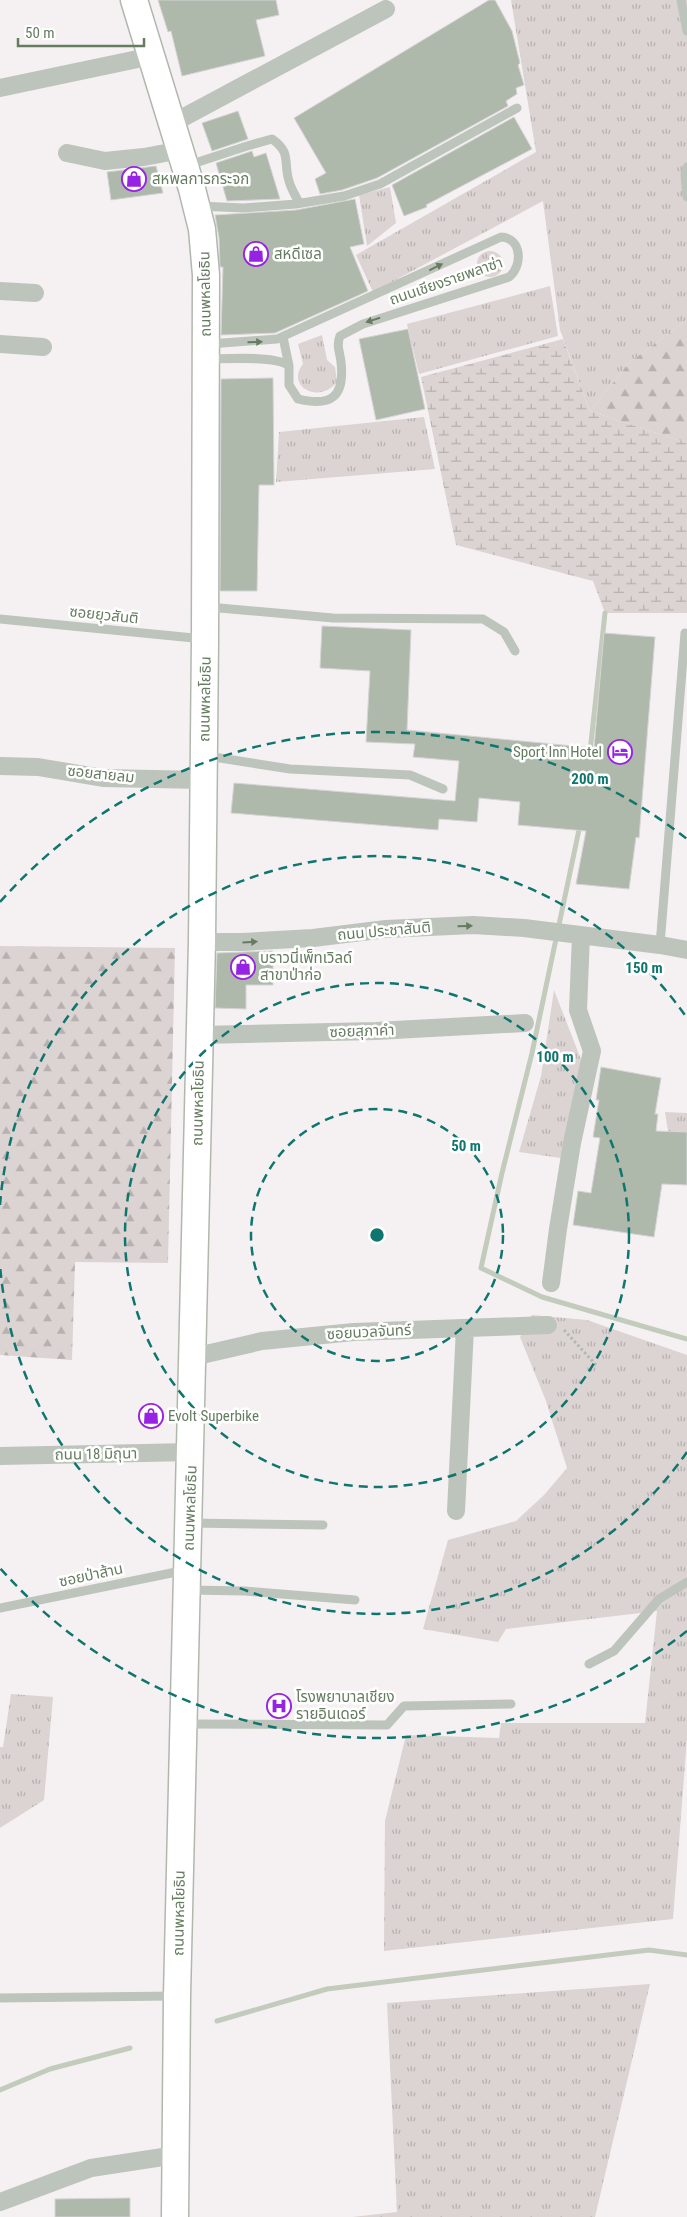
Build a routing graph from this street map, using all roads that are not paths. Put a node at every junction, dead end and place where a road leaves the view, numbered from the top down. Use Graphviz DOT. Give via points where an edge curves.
graph roads {
  1 [pos="134,0"];
  2 [pos="681,0"];
  3 [pos="386,9"];
  4 [pos="687,31"];
  5 [pos="152,56"];
  6 [pos="0,88"];
  7 [pos="517,108"];
  8 [pos="173,123"];
  9 [pos="67,153"];
  10 [pos="184,158"];
  11 [pos="687,167"];
  12 [pos="687,197"];
  13 [pos="299,204"];
  14 [pos="196,205"];
  15 [pos="0,291"];
  16 [pos="34,293"];
  17 [pos="283,337"];
  18 [pos="0,344"];
  19 [pos="43,347"];
  20 [pos="206,351"];
  21 [pos="289,366"];
  22 [pos="206,607"];
  23 [pos="0,618"];
  24 [pos="685,633"];
  25 [pos="205,639"];
  26 [pos="515,651"];
  27 [pos="0,766"];
  28 [pos="204,768"];
  29 [pos="442,789"];
  30 [pos="566,933"];
  31 [pos="202,942"];
  32 [pos="660,945"];
  33 [pos="687,950"];
  34 [pos="525,1023"];
  35 [pos="200,1035"];
  36 [pos="552,1284"];
  37 [pos="548,1325"];
  38 [pos="465,1328"];
  39 [pos="193,1357"];
  40 [pos="191,1452"];
  41 [pos="0,1456"];
  42 [pos="456,1511"];
  43 [pos="189,1524"];
  44 [pos="323,1525"];
  45 [pos="188,1580"];
  46 [pos="687,1582"];
  47 [pos="355,1600"];
  48 [pos="0,1608"];
  49 [pos="589,1664"];
  50 [pos="511,1704"];
  51 [pos="184,1724"];
  52 [pos="177,1996"];
  53 [pos="0,1998"];
  54 [pos="176,2155"];
  55 [pos="0,2202"];
  56 [pos="175,2217"];
  1 -- 5 [label="main road, ถนนพหลโยธิน"];
  2 -- 4 [label="lane"];
  3 -- 8 [label="street"];
  5 -- 6 [label="street"];
  5 -- 8 [label="main road, ถนนพหลโยธิน"];
  7 -- 13 [label="lane" via="380,184 344,196"];
  8 -- 10 [label="main road, ถนนพหลโยธิน"];
  9 -- 10 [label="street" via="105,161 144,157"];
  10 -- 13 [label="lane" via="272,140 282,146 286,155 289,182"];
  10 -- 14 [label="main road, ถนนพหลโยธิน"];
  11 -- 12 [label="lane"];
  13 -- 14 [label="lane" via="243,208"];
  14 -- 20 [label="main road, ถนนพหลโยธิน" via="202,229 206,275"];
  15 -- 16 [label="street"];
  20 -- 17 [label="lane, ถนนเชียงรายพลาซ่า, one-way"];
  17 -- 21 [label="lane"];
  17 -- 21 [label="lane, ถนนเชียงรายพลาซ่า, one-way" via="494,240 508,238 517,251 519,263 516,272 509,277 362,324 340,336 337,346 341,361 340,389 334,397 322,402 298,399 289,385"];
  18 -- 19 [label="street"];
  20 -- 21 [label="lane" via="285,362"];
  20 -- 22 [label="main road, ถนนพหลโยธิน"];
  22 -- 25 [label="main road, ถนนพหลโยธิน"];
  22 -- 26 [label="lane" via="333,618 483,619 504,632"];
  23 -- 25 [label="lane, ซอยยุวสันติ"];
  24 -- 32 [label="lane"];
  25 -- 28 [label="main road, ถนนพหลโยธิน"];
  27 -- 28 [label="street, ซอยสายลม" via="38,767 103,778"];
  28 -- 29 [label="lane" via="410,775"];
  28 -- 31 [label="main road, ถนนพหลโยธิน"];
  31 -- 30 [label="street, ถนน ประชาสันติ, one-way" via="304,939 386,929 473,925"];
  30 -- 32 [label="street, ถนน ประชาสันติ"];
  30 -- 36 [label="street" via="578,1010 592,1051 572,1143"];
  31 -- 35 [label="main road, ถนนพหลโยธิน"];
  32 -- 33 [label="street, ถนน ประชาสันติ"];
  34 -- 35 [label="street, ซอยสุภาคำ"];
  35 -- 39 [label="main road, ถนนพหลโยธิน"];
  37 -- 38 [label="street, ซอยนวลจันทร์"];
  38 -- 39 [label="street, ซอยนวลจันทร์" via="354,1332 262,1341"];
  38 -- 42 [label="street"];
  39 -- 40 [label="main road, ถนนพหลโยธิน"];
  40 -- 41 [label="street, ถนน 18 มิถุนา"];
  40 -- 43 [label="main road, ถนนพหลโยธิน"];
  43 -- 44 [label="lane"];
  43 -- 45 [label="main road, ถนนพหลโยธิน"];
  45 -- 47 [label="lane, ซอยป่าส้าน" via="245,1591"];
  45 -- 48 [label="lane, ซอยป่าส้าน"];
  45 -- 51 [label="main road, ถนนพหลโยธิน"];
  46 -- 49 [label="lane" via="659,1599 614,1651"];
  50 -- 51 [label="lane" via="404,1706 387,1725"];
  51 -- 52 [label="main road, ถนนพหลโยธิน"];
  52 -- 53 [label="lane"];
  52 -- 54 [label="main road, ถนนพหลโยธิน"];
  54 -- 55 [label="street" via="91,2168"];
  54 -- 56 [label="main road, ถนนพหลโยธิน"];
}
